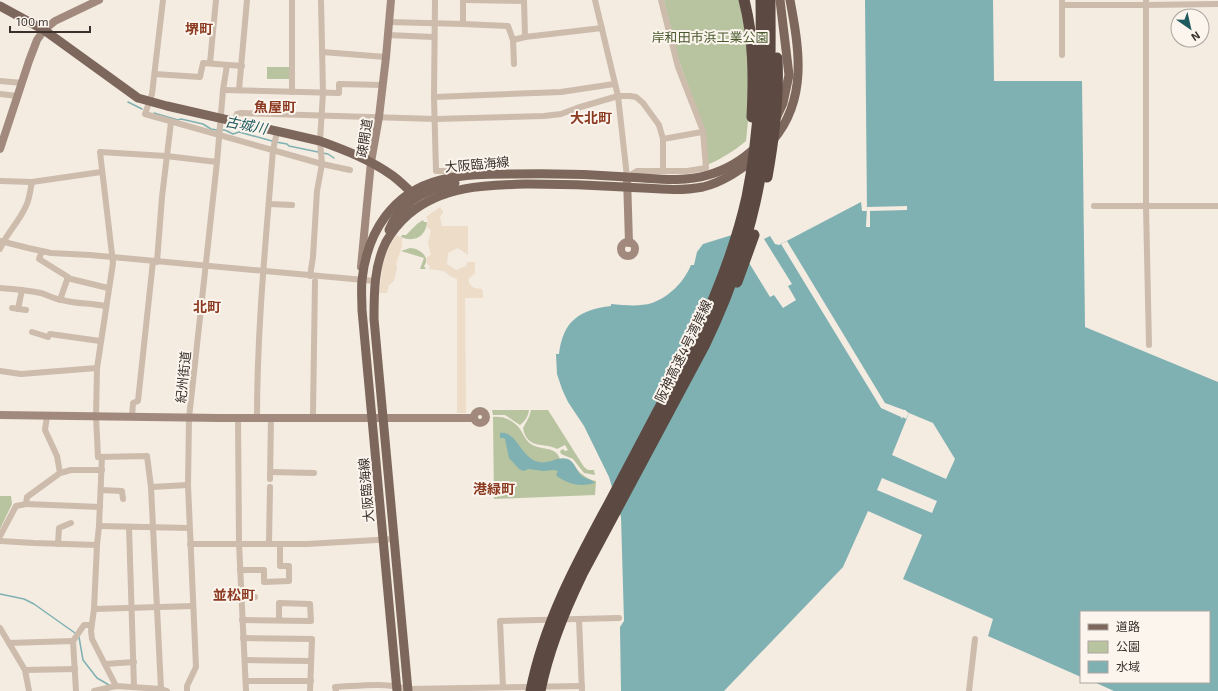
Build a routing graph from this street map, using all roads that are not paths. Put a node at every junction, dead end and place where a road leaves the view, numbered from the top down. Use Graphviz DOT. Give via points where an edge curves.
graph roads {
  1 [pos="99,0"];
  2 [pos="164,0"];
  3 [pos="216,0"];
  4 [pos="247,0"];
  5 [pos="292,0"];
  6 [pos="321,0"];
  7 [pos="391,0"];
  8 [pos="435,0"];
  9 [pos="463,0"];
  10 [pos="524,0"];
  11 [pos="595,0"];
  12 [pos="661,0"];
  13 [pos="744,0"];
  14 [pos="756,0"];
  15 [pos="761,0"];
  16 [pos="770,0"];
  17 [pos="780,0"];
  18 [pos="790,0"];
  19 [pos="1062,2"];
  20 [pos="1146,3"];
  21 [pos="1217,4"];
  22 [pos="0,6"];
  23 [pos="389,22"];
  24 [pos="435,23"];
  25 [pos="463,24"];
  26 [pos="602,28"];
  27 [pos="44,30"];
  28 [pos="387,35"];
  29 [pos="434,37"];
  30 [pos="525,37"];
  31 [pos="513,40"];
  32 [pos="322,52"];
  33 [pos="1062,55"];
  34 [pos="386,57"];
  35 [pos="210,63"];
  36 [pos="514,64"];
  37 [pos="227,65"];
  38 [pos="242,66"];
  39 [pos="155,74"];
  40 [pos="0,82"];
  41 [pos="22,83"];
  42 [pos="614,84"];
  43 [pos="383,85"];
  44 [pos="223,90"];
  45 [pos="239,90"];
  46 [pos="292,92"];
  47 [pos="323,93"];
  48 [pos="0,94"];
  49 [pos="17,96"];
  50 [pos="618,96"];
  51 [pos="434,97"];
  52 [pos="150,102"];
  53 [pos="323,115"];
  54 [pos="379,117"];
  55 [pos="436,119"];
  56 [pos="234,121"];
  57 [pos="171,122"];
  58 [pos="220,128"];
  59 [pos="702,132"];
  60 [pos="663,139"];
  61 [pos="275,141"];
  62 [pos="320,141"];
  63 [pos="1,145"];
  64 [pos="166,156"];
  65 [pos="217,162"];
  66 [pos="372,162"];
  67 [pos="322,164"];
  68 [pos="350,170"];
  69 [pos="663,171"];
  70 [pos="102,172"];
  71 [pos="479,174"];
  72 [pos="627,177"];
  73 [pos="0,181"];
  74 [pos="32,182"];
  75 [pos="497,185"];
  76 [pos="628,187"];
  77 [pos="414,195"];
  78 [pos="268,204"];
  79 [pos="292,205"];
  80 [pos="1094,206"];
  81 [pos="1218,206"];
  82 [pos="1146,207"];
  83 [pos="737,234"];
  84 [pos="2,241"];
  85 [pos="386,241"];
  86 [pos="629,243"];
  87 [pos="0,249"];
  88 [pos="42,251"];
  89 [pos="113,257"];
  90 [pos="155,262"];
  91 [pos="206,267"];
  92 [pos="262,272"];
  93 [pos="67,278"];
  94 [pos="313,278"];
  95 [pos="362,280"];
  96 [pos="375,281"];
  97 [pos="0,288"];
  98 [pos="108,288"];
  99 [pos="22,290"];
  100 [pos="60,300"];
  101 [pos="105,306"];
  102 [pos="26,310"];
  103 [pos="714,324"];
  104 [pos="32,332"];
  105 [pos="100,341"];
  106 [pos="1149,345"];
  107 [pos="97,368"];
  108 [pos="0,373"];
  109 [pos="313,414"];
  110 [pos="0,415"];
  111 [pos="47,416"];
  112 [pos="96,417"];
  113 [pos="132,417"];
  114 [pos="189,418"];
  115 [pos="238,418"];
  116 [pos="257,418"];
  117 [pos="271,418"];
  118 [pos="474,418"];
  119 [pos="373,419"];
  120 [pos="383,419"];
  121 [pos="102,457"];
  122 [pos="102,470"];
  123 [pos="271,472"];
  124 [pos="314,473"];
  125 [pos="60,474"];
  126 [pos="270,480"];
  127 [pos="188,485"];
  128 [pos="151,487"];
  129 [pos="270,487"];
  130 [pos="101,490"];
  131 [pos="123,499"];
  132 [pos="26,504"];
  133 [pos="100,506"];
  134 [pos="71,523"];
  135 [pos="99,526"];
  136 [pos="129,527"];
  137 [pos="153,527"];
  138 [pos="189,528"];
  139 [pos="0,536"];
  140 [pos="383,539"];
  141 [pos="394,539"];
  142 [pos="0,541"];
  143 [pos="239,543"];
  144 [pos="58,544"];
  145 [pos="97,544"];
  146 [pos="190,544"];
  147 [pos="269,544"];
  148 [pos="280,544"];
  149 [pos="240,570"];
  150 [pos="241,597"];
  151 [pos="256,597"];
  152 [pos="193,606"];
  153 [pos="157,607"];
  154 [pos="132,608"];
  155 [pos="94,609"];
  156 [pos="619,618"];
  157 [pos="579,619"];
  158 [pos="242,620"];
  159 [pos="279,620"];
  160 [pos="92,626"];
  161 [pos="0,628"];
  162 [pos="243,638"];
  163 [pos="975,639"];
  164 [pos="73,641"];
  165 [pos="9,643"];
  166 [pos="244,660"];
  167 [pos="311,661"];
  168 [pos="134,662"];
  169 [pos="105,664"];
  170 [pos="75,669"];
  171 [pos="25,670"];
  172 [pos="246,681"];
  173 [pos="311,681"];
  174 [pos="116,686"];
  175 [pos="134,687"];
  176 [pos="503,687"];
  177 [pos="397,688"];
  178 [pos="582,688"];
  179 [pos="108,689"];
  180 [pos="363,689"];
  181 [pos="164,690"];
  182 [pos="408,690"];
  183 [pos="29,691"];
  184 [pos="76,691"];
  185 [pos="94,691"];
  186 [pos="187,691"];
  187 [pos="246,691"];
  188 [pos="310,691"];
  189 [pos="336,691"];
  190 [pos="531,691"];
  191 [pos="540,691"];
  192 [pos="969,691"];
  1 -- 27 [label="street" via="55,21"];
  2 -- 39 [label="street"];
  3 -- 35 [label="street"];
  4 -- 38 [label="street"];
  5 -- 46 [label="street"];
  6 -- 32 [label="street"];
  7 -- 23 [label="street, 疎開道"];
  8 -- 24 [label="street"];
  9 -- 10 [label="street"];
  9 -- 25 [label="street"];
  10 -- 30 [label="street"];
  11 -- 26 [label="street"];
  12 -- 69 [label="street" via="678,67 703,132 706,168"];
  13 -- 83 [label="highway, bridge" via="751,39 754,83 747,174"];
  14 -- 103 [label="highway, bridge" via="773,39 777,58 778,84 772,154 754,235 734,289"];
  15 -- 83 [label="highway, 阪神高速4号湾岸線, bridge" via="758,116 751,177"];
  16 -- 103 [label="highway, 阪神高速4号湾岸線, bridge" via="768,104 760,176 741,256"];
  17 -- 72 [label="main road, 大阪臨海線" via="789,75 783,103 767,138 740,160 707,175 668,180"];
  18 -- 76 [label="main road, 大阪臨海線" via="798,53 797,90 786,120 768,147 737,171 720,181 704,186 686,189"];
  19 -- 20 [label="street"];
  19 -- 33 [label="street"];
  20 -- 21 [label="street"];
  20 -- 82 [label="street"];
  22 -- 27 [label="main road"];
  23 -- 24 [label="street"];
  23 -- 28 [label="street, 疎開道"];
  24 -- 25 [label="street"];
  24 -- 29 [label="street"];
  25 -- 31 [label="street" via="508,26"];
  26 -- 30 [label="street"];
  26 -- 42 [label="street"];
  27 -- 41 [label="street" via="37,40"];
  27 -- 52 [label="main road" via="138,98"];
  28 -- 29 [label="street"];
  28 -- 34 [label="street, 疎開道"];
  29 -- 51 [label="street"];
  30 -- 31 [label="street"];
  31 -- 36 [label="street"];
  32 -- 34 [label="street"];
  32 -- 47 [label="street"];
  34 -- 43 [label="street, 疎開道"];
  35 -- 37 [label="street"];
  35 -- 39 [label="street" via="203,63 200,77"];
  37 -- 38 [label="street"];
  37 -- 44 [label="street, 紀州街道"];
  38 -- 45 [label="street"];
  39 -- 52 [label="street"];
  40 -- 41 [label="street"];
  41 -- 49 [label="street"];
  42 -- 50 [label="street"];
  42 -- 51 [label="street" via="562,92"];
  43 -- 47 [label="street" via="339,84 339,93"];
  43 -- 54 [label="street, 疎開道"];
  44 -- 45 [label="street"];
  44 -- 58 [label="street, 紀州街道"];
  45 -- 46 [label="street"];
  46 -- 47 [label="street"];
  47 -- 53 [label="street"];
  48 -- 49 [label="street"];
  49 -- 63 [label="street"];
  50 -- 55 [label="street" via="561,114"];
  50 -- 60 [label="street" via="640,99 659,125"];
  50 -- 72 [label="street"];
  51 -- 55 [label="street"];
  52 -- 57 [label="street" via="145,114"];
  52 -- 58 [label="main road"];
  53 -- 54 [label="street"];
  53 -- 56 [label="street" via="241,113 237,114"];
  53 -- 62 [label="street"];
  54 -- 55 [label="street"];
  54 -- 66 [label="street, 疎開道"];
  55 -- 71 [label="street" via="436,171 460,170"];
  56 -- 58 [label="main road"];
  56 -- 61 [label="main road"];
  57 -- 58 [label="street"];
  57 -- 64 [label="street"];
  58 -- 61 [label="street"];
  58 -- 65 [label="street, 紀州街道"];
  59 -- 60 [label="street"];
  60 -- 69 [label="street"];
  61 -- 62 [label="main road"];
  61 -- 67 [label="street"];
  61 -- 78 [label="street"];
  62 -- 66 [label="main road"];
  62 -- 67 [label="street"];
  64 -- 65 [label="street"];
  64 -- 70 [label="street" via="100,152"];
  64 -- 90 [label="street"];
  65 -- 91 [label="street, 紀州街道"];
  66 -- 77 [label="main road" via="392,175"];
  66 -- 95 [label="street, 疎開道"];
  67 -- 68 [label="street"];
  67 -- 94 [label="street" via="317,191"];
  69 -- 72 [label="street" via="637,171"];
  70 -- 74 [label="street"];
  70 -- 89 [label="street"];
  71 -- 72 [label="main road, 大阪臨海線" via="538,173"];
  71 -- 77 [label="main road, 大阪臨海線" via="427,184"];
  72 -- 76 [label="street"];
  73 -- 74 [label="street"];
  74 -- 84 [label="street" via="26,207"];
  75 -- 76 [label="main road, 大阪臨海線" via="578,184"];
  75 -- 77 [label="main road" via="492,181 459,182"];
  75 -- 85 [label="main road, 大阪臨海線" via="459,190 423,203 398,224"];
  76 -- 86 [label="street"];
  77 -- 85 [label="main road" via="394,219"];
  77 -- 95 [label="main road, 大阪臨海線" via="398,201 378,226 371,242"];
  78 -- 79 [label="street"];
  78 -- 92 [label="street"];
  80 -- 82 [label="street"];
  81 -- 82 [label="street"];
  82 -- 106 [label="street"];
  83 -- 190 [label="highway, 阪神高速4号湾岸線, bridge" via="720,285 696,340 563,594 544,640"];
  84 -- 87 [label="street"];
  84 -- 88 [label="street"];
  85 -- 96 [label="main road, 大阪臨海線" via="378,262"];
  88 -- 89 [label="street"];
  88 -- 93 [label="street" via="39,259"];
  89 -- 90 [label="street"];
  89 -- 98 [label="street"];
  90 -- 91 [label="street"];
  90 -- 113 [label="street" via="138,401 133,403"];
  91 -- 92 [label="street"];
  91 -- 114 [label="street, 紀州街道"];
  92 -- 94 [label="street"];
  92 -- 116 [label="street"];
  93 -- 98 [label="street"];
  93 -- 100 [label="street"];
  94 -- 95 [label="street"];
  94 -- 109 [label="street"];
  95 -- 96 [label="street"];
  95 -- 119 [label="main road, 大阪臨海線"];
  96 -- 120 [label="main road, 大阪臨海線" via="374,319"];
  97 -- 99 [label="street"];
  98 -- 101 [label="street"];
  99 -- 100 [label="street"];
  99 -- 102 [label="street" via="15,308"];
  100 -- 101 [label="street"];
  101 -- 105 [label="street"];
  103 -- 191 [label="highway, 阪神高速4号湾岸線, bridge" via="573,593 552,645"];
  104 -- 105 [label="street"];
  105 -- 107 [label="street"];
  107 -- 108 [label="street" via="21,374"];
  107 -- 112 [label="street"];
  110 -- 111 [label="street"];
  111 -- 112 [label="street"];
  111 -- 125 [label="street" via="45,430 57,456"];
  112 -- 113 [label="street"];
  112 -- 121 [label="street" via="98,457"];
  113 -- 114 [label="street"];
  114 -- 115 [label="street"];
  114 -- 127 [label="street, 紀州街道"];
  115 -- 116 [label="street"];
  115 -- 143 [label="street"];
  116 -- 117 [label="street"];
  117 -- 119 [label="street"];
  117 -- 123 [label="street"];
  118 -- 120 [label="street"];
  119 -- 120 [label="street"];
  119 -- 140 [label="main road, 大阪臨海線"];
  120 -- 141 [label="main road, 大阪臨海線"];
  121 -- 122 [label="street"];
  121 -- 128 [label="street" via="147,456"];
  122 -- 125 [label="street" via="72,470"];
  122 -- 130 [label="street"];
  123 -- 124 [label="street"];
  123 -- 126 [label="street"];
  125 -- 132 [label="street" via="27,498"];
  127 -- 128 [label="street"];
  127 -- 138 [label="street, 紀州街道"];
  128 -- 137 [label="street"];
  129 -- 147 [label="street"];
  130 -- 131 [label="street" via="122,491"];
  130 -- 133 [label="street"];
  132 -- 133 [label="street"];
  132 -- 139 [label="street" via="16,506"];
  133 -- 135 [label="street"];
  134 -- 144 [label="street" via="59,528"];
  135 -- 136 [label="street"];
  135 -- 145 [label="street"];
  136 -- 137 [label="street"];
  136 -- 154 [label="street"];
  137 -- 138 [label="street"];
  137 -- 153 [label="street"];
  138 -- 146 [label="street, 紀州街道"];
  140 -- 141 [label="street"];
  140 -- 148 [label="street"];
  140 -- 177 [label="main road, 大阪臨海線"];
  141 -- 182 [label="main road, 大阪臨海線"];
  142 -- 144 [label="street"];
  143 -- 146 [label="street"];
  143 -- 147 [label="street"];
  143 -- 149 [label="street"];
  144 -- 145 [label="street"];
  145 -- 155 [label="street"];
  146 -- 152 [label="street, 紀州街道"];
  147 -- 148 [label="street"];
  148 -- 149 [label="street" via="280,566 289,566 289,581 264,582 264,570"];
  149 -- 150 [label="street"];
  150 -- 151 [label="street"];
  150 -- 158 [label="street"];
  152 -- 153 [label="street"];
  152 -- 186 [label="street, 紀州街道" via="196,667"];
  153 -- 154 [label="street"];
  153 -- 181 [label="street"];
  154 -- 155 [label="street"];
  154 -- 168 [label="street"];
  155 -- 160 [label="street"];
  156 -- 157 [label="street"];
  157 -- 176 [label="street" via="500,621"];
  157 -- 178 [label="street"];
  158 -- 159 [label="street"];
  158 -- 162 [label="street"];
  159 -- 159 [label="street" via="311,620 310,604 280,603"];
  160 -- 164 [label="street" via="84,626"];
  160 -- 169 [label="street" via="92,639"];
  161 -- 165 [label="street"];
  162 -- 166 [label="street"];
  162 -- 167 [label="street" via="312,639"];
  163 -- 192 [label="street"];
  164 -- 165 [label="street"];
  164 -- 170 [label="street"];
  165 -- 171 [label="street"];
  166 -- 167 [label="street"];
  166 -- 172 [label="street"];
  167 -- 173 [label="street"];
  168 -- 169 [label="street"];
  168 -- 175 [label="street"];
  169 -- 174 [label="street"];
  170 -- 171 [label="street"];
  170 -- 184 [label="street"];
  171 -- 183 [label="street"];
  172 -- 173 [label="street"];
  172 -- 187 [label="street"];
  173 -- 188 [label="street"];
  174 -- 175 [label="street"];
  174 -- 179 [label="street"];
  175 -- 181 [label="street"];
  176 -- 178 [label="street"];
  176 -- 182 [label="street"];
  177 -- 180 [label="street"];
  177 -- 182 [label="street"];
  179 -- 185 [label="street"];
  180 -- 189 [label="street" via="336,687"];
}
